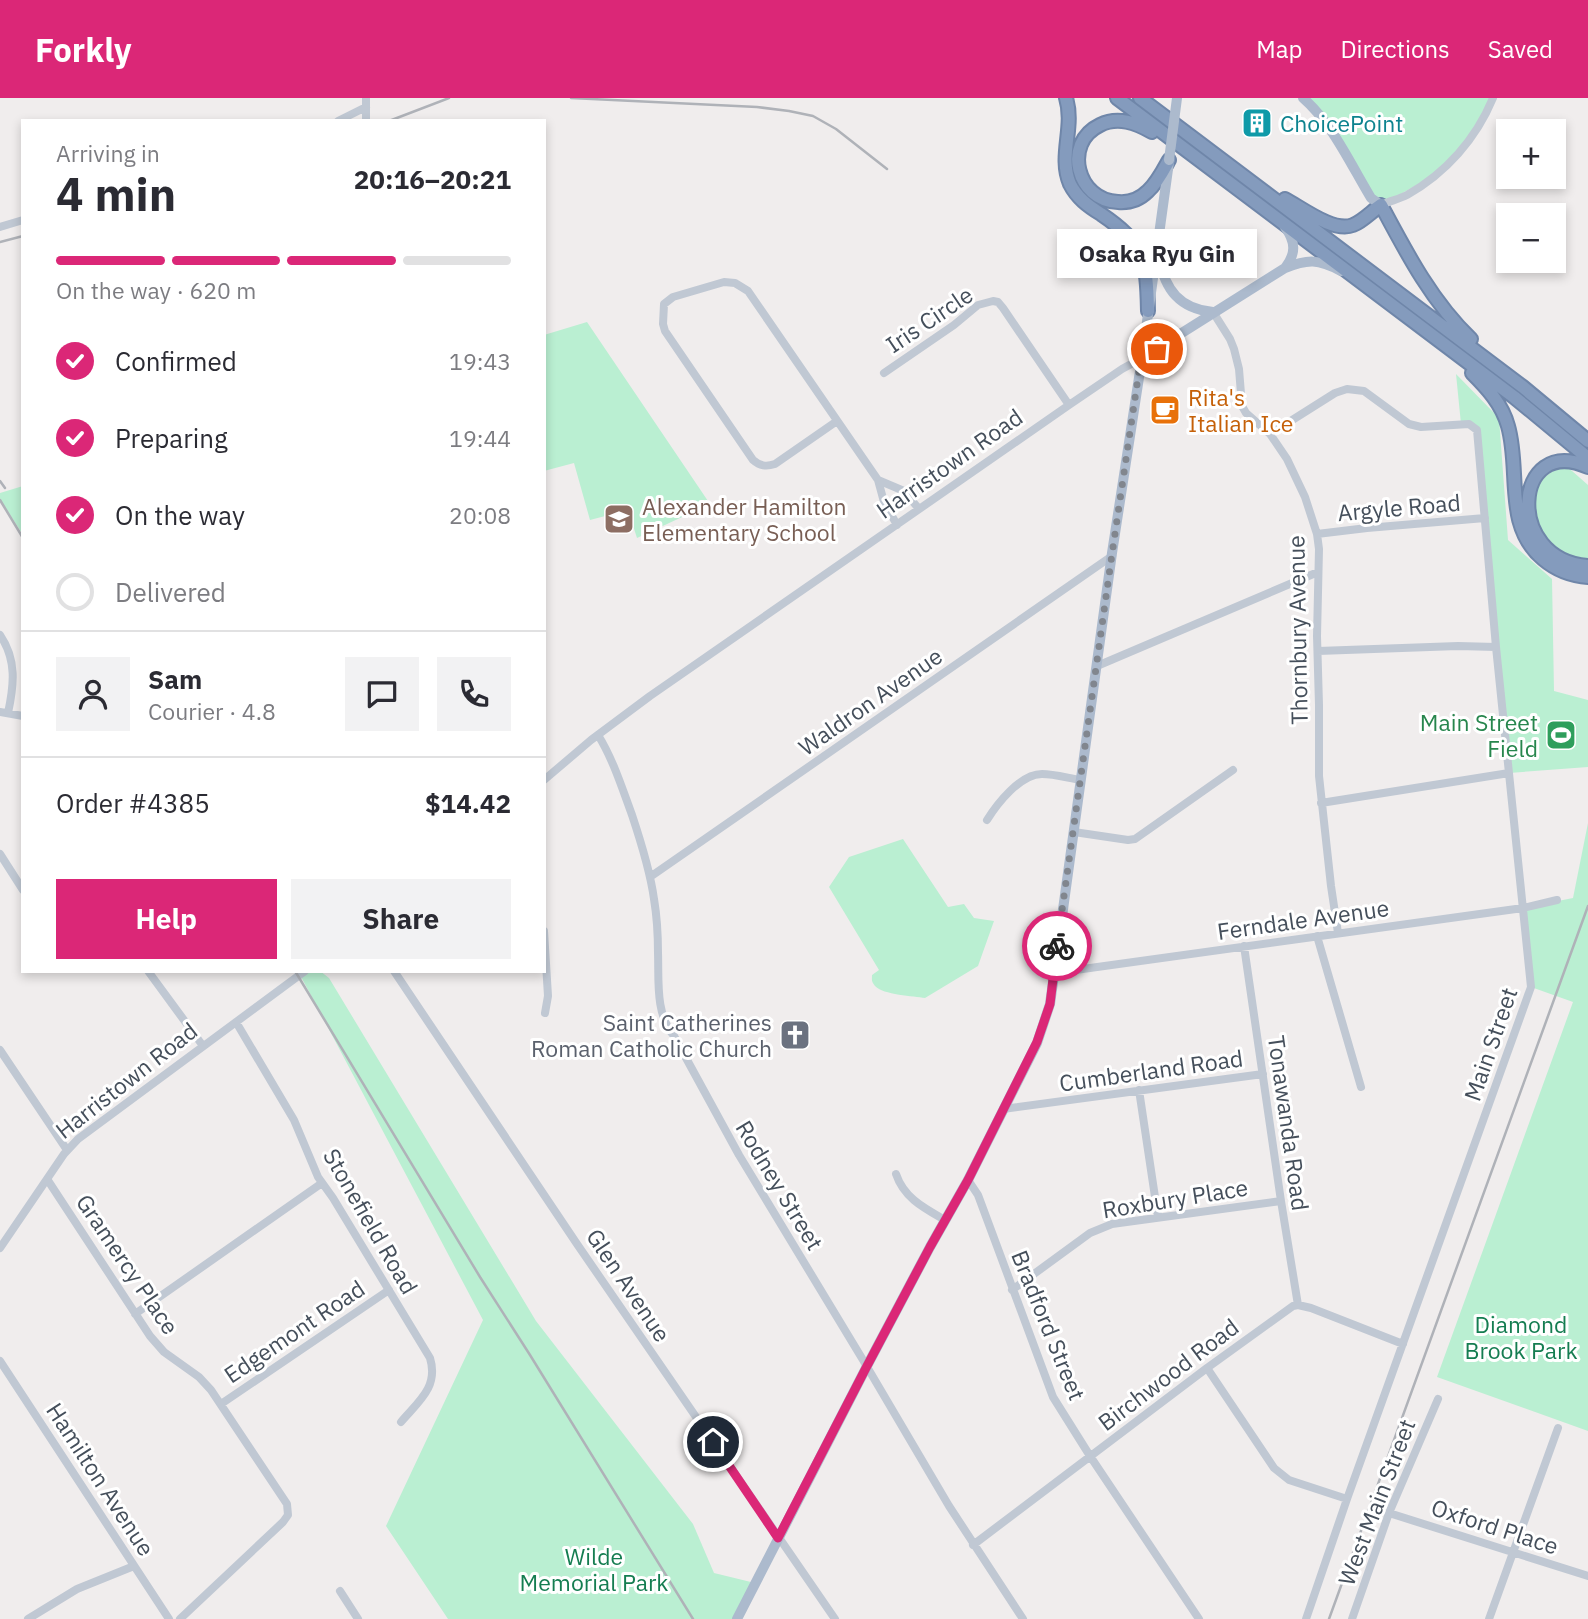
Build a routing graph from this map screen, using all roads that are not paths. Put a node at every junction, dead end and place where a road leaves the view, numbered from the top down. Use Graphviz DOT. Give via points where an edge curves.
graph roads {
  1 [pos="1066,98"];
  2 [pos="1117,98"];
  3 [pos="1140,98"];
  4 [pos="1145,98"];
  5 [pos="1177,98"];
  6 [pos="1303,98"];
  7 [pos="1493,98"];
  8 [pos="366,103"];
  9 [pos="341,119"];
  10 [pos="1191,136"];
  11 [pos="1169,160"];
  12 [pos="1203,163"];
  13 [pos="1259,188"];
  14 [pos="1381,205"];
  15 [pos="1278,219"];
  16 [pos="21,221"];
  17 [pos="0,227"];
  18 [pos="1157,248"];
  19 [pos="1285,268"];
  20 [pos="1356,278"];
  21 [pos="1149,311"];
  22 [pos="1213,312"];
  23 [pos="1433,336"];
  24 [pos="1142,358"];
  25 [pos="884,373"];
  26 [pos="1522,387"];
  27 [pos="1069,405"];
  28 [pos="837,421"];
  29 [pos="1270,434"];
  30 [pos="1588,441"];
  31 [pos="1588,458"];
  32 [pos="1588,467"];
  33 [pos="878,480"];
  34 [pos="919,509"];
  35 [pos="1485,518"];
  36 [pos="897,525"];
  37 [pos="1317,534"];
  38 [pos="1112,556"];
  39 [pos="1588,566"];
  40 [pos="1318,572"];
  41 [pos="1588,577"];
  42 [pos="0,635"];
  43 [pos="1496,647"];
  44 [pos="1318,651"];
  45 [pos="1097,666"];
  46 [pos="4,713"];
  47 [pos="598,735"];
  48 [pos="1233,770"];
  49 [pos="1509,773"];
  50 [pos="546,778"];
  51 [pos="1081,780"];
  52 [pos="1321,803"];
  53 [pos="987,820"];
  54 [pos="1074,832"];
  55 [pos="0,854"];
  56 [pos="650,877"];
  57 [pos="21,887"];
  58 [pos="1558,900"];
  59 [pos="1523,908"];
  60 [pos="1338,933"];
  61 [pos="1317,936"];
  62 [pos="1244,946"];
  63 [pos="546,964"];
  64 [pos="149,973"];
  65 [pos="302,973"];
  66 [pos="395,973"];
  67 [pos="1054,973"];
  68 [pos="545,1013"];
  69 [pos="236,1022"];
  70 [pos="203,1046"];
  71 [pos="0,1050"];
  72 [pos="3,1060"];
  73 [pos="1262,1074"];
  74 [pos="1361,1087"];
  75 [pos="1139,1090"];
  76 [pos="1003,1109"];
  77 [pos="67,1150"];
  78 [pos="896,1174"];
  79 [pos="47,1179"];
  80 [pos="968,1180"];
  81 [pos="322,1183"];
  82 [pos="1280,1200"];
  83 [pos="1158,1217"];
  84 [pos="945,1220"];
  85 [pos="0,1248"];
  86 [pos="389,1290"];
  87 [pos="1012,1290"];
  88 [pos="1298,1305"];
  89 [pos="135,1314"];
  90 [pos="1403,1345"];
  91 [pos="0,1361"];
  92 [pos="867,1366"];
  93 [pos="1207,1368"];
  94 [pos="1438,1399"];
  95 [pos="221,1404"];
  96 [pos="401,1423"];
  97 [pos="1558,1428"];
  98 [pos="1090,1456"];
  99 [pos="1347,1499"];
  100 [pos="1390,1513"];
  101 [pos="778,1538"];
  102 [pos="973,1545"];
  103 [pos="1513,1552"];
  104 [pos="134,1566"];
  105 [pos="1588,1576"];
  106 [pos="340,1591"];
  107 [pos="28,1619"];
  108 [pos="169,1619"];
  109 [pos="180,1619"];
  110 [pos="358,1619"];
  111 [pos="737,1619"];
  112 [pos="835,1619"];
  113 [pos="1023,1619"];
  114 [pos="1199,1619"];
  115 [pos="1306,1619"];
  116 [pos="1352,1619"];
  117 [pos="1489,1619"];
  1 -- 21 [label="highway" via="1066,154 1072,188 1128,235 1140,251"];
  2 -- 12 [label="highway"];
  3 -- 10 [label="highway"];
  4 -- 10 [label="highway"];
  5 -- 11 [label="main road, bridge"];
  6 -- 14 [label="main road" via="1319,114 1371,198"];
  7 -- 14 [label="street" via="1481,124 1451,162 1407,194"];
  8 -- 9 [label="street"];
  10 -- 13 [label="highway"];
  11 -- 12 [label="highway" via="1148,192 1123,203 1104,200 1089,189 1078,165 1086,136 1112,121 1134,123"];
  11 -- 18 [label="main road"];
  12 -- 15 [label="highway"];
  13 -- 14 [label="highway" via="1339,227 1353,225"];
  13 -- 26 [label="highway"];
  14 -- 26 [label="highway" via="1444,310"];
  15 -- 19 [label="main road" via="1294,248"];
  15 -- 20 [label="highway"];
  16 -- 17 [label="street"];
  18 -- 21 [label="main road"];
  18 -- 22 [label="main road" via="1172,292 1186,305"];
  19 -- 20 [label="main road" via="1314,261"];
  19 -- 22 [label="main road, Harristown Road"];
  20 -- 23 [label="highway"];
  21 -- 24 [label="main road"];
  22 -- 24 [label="main road, Harristown Road"];
  22 -- 29 [label="street, Thornbury Avenue" via="1234,349 1242,406"];
  23 -- 31 [label="highway"];
  23 -- 41 [label="highway" via="1484,384 1505,416 1516,507 1526,538 1548,563"];
  24 -- 27 [label="street, Harristown Road"];
  24 -- 38 [label="main road"];
  25 -- 27 [label="street, Iris Circle" via="978,305 993,301 1003,308"];
  26 -- 30 [label="highway"];
  27 -- 34 [label="street, Harristown Road"];
  28 -- 28 [label="street" via="775,464 764,466 752,460 665,331 664,304 724,282 748,291"];
  28 -- 33 [label="street"];
  29 -- 35 [label="street, Main Street" via="1347,389 1364,391 1415,426 1469,424 1479,435"];
  29 -- 37 [label="street, Thornbury Avenue" via="1296,477"];
  32 -- 39 [label="highway" via="1561,462 1542,470 1530,488 1527,506 1535,533 1547,548 1571,563"];
  33 -- 34 [label="street" via="904,491"];
  33 -- 36 [label="street"];
  34 -- 36 [label="street, Harristown Road"];
  35 -- 37 [label="street, Argyle Road"];
  35 -- 43 [label="street, Main Street"];
  36 -- 47 [label="street, Harristown Road"];
  37 -- 40 [label="street, Thornbury Avenue"];
  38 -- 45 [label="main road"];
  38 -- 56 [label="street, Waldron Avenue"];
  40 -- 44 [label="street, Thornbury Avenue"];
  40 -- 45 [label="street"];
  42 -- 46 [label="street" via="13,672 12,693"];
  43 -- 44 [label="street"];
  43 -- 49 [label="street, Main Street"];
  44 -- 52 [label="street, Thornbury Avenue"];
  45 -- 51 [label="main road"];
  47 -- 50 [label="street, Harristown Road"];
  47 -- 56 [label="street, Rodney Street" via="624,791"];
  48 -- 54 [label="street" via="1135,839"];
  49 -- 52 [label="street"];
  49 -- 59 [label="street, Main Street"];
  51 -- 53 [label="street" via="1033,775 996,805"];
  51 -- 54 [label="main road"];
  52 -- 60 [label="street, Thornbury Avenue"];
  54 -- 67 [label="main road"];
  55 -- 57 [label="street"];
  56 -- 92 [label="street, Rodney Street" via="661,1006 668,1029"];
  58 -- 59 [label="street, Ferndale Avenue"];
  59 -- 60 [label="street, Ferndale Avenue"];
  59 -- 90 [label="street, Main Street" via="1531,986"];
  60 -- 61 [label="street, Ferndale Avenue"];
  61 -- 62 [label="street, Ferndale Avenue"];
  61 -- 74 [label="street"];
  62 -- 67 [label="street, Ferndale Avenue"];
  62 -- 73 [label="street, Tonawanda Road"];
  63 -- 68 [label="street"];
  64 -- 70 [label="street"];
  65 -- 69 [label="street, Harristown Road"];
  66 -- 101 [label="street, Glen Avenue"];
  67 -- 76 [label="main road" via="1045,1023"];
  69 -- 70 [label="street, Harristown Road"];
  69 -- 81 [label="street, Stonefield Road" via="294,1120"];
  70 -- 77 [label="street, Harristown Road"];
  71 -- 72 [label="street"];
  72 -- 77 [label="street"];
  73 -- 75 [label="street, Cumberland Road"];
  73 -- 82 [label="street, Tonawanda Road"];
  75 -- 76 [label="street, Cumberland Road"];
  75 -- 83 [label="street"];
  76 -- 80 [label="main road"];
  77 -- 79 [label="street, Harristown Road"];
  78 -- 84 [label="street" via="909,1196"];
  79 -- 85 [label="street, Harristown Road"];
  79 -- 89 [label="street, Gramercy Place"];
  80 -- 84 [label="main road"];
  80 -- 87 [label="street, Bradford Street" via="978,1195"];
  81 -- 86 [label="street, Stonefield Road"];
  81 -- 89 [label="street"];
  82 -- 83 [label="street, Roxbury Place"];
  82 -- 88 [label="street, Tonawanda Road"];
  83 -- 87 [label="street, Roxbury Place" via="1100,1227"];
  84 -- 92 [label="main road"];
  86 -- 95 [label="street, Edgemont Road"];
  86 -- 96 [label="street, Stonefield Road" via="430,1358 433,1374 428,1390"];
  87 -- 98 [label="street, Bradford Street" via="1053,1397"];
  88 -- 90 [label="street"];
  88 -- 93 [label="street, Birchwood Road"];
  89 -- 95 [label="street, Gramercy Place" via="164,1352 199,1377"];
  90 -- 99 [label="street, Main Street"];
  91 -- 104 [label="street, Hamilton Avenue"];
  92 -- 101 [label="main road"];
  92 -- 102 [label="street, Rodney Street"];
  93 -- 98 [label="street, Birchwood Road"];
  93 -- 99 [label="street" via="1281,1475"];
  94 -- 100 [label="street, West Main Street"];
  95 -- 109 [label="street, Gramercy Place" via="287,1504 288,1515"];
  97 -- 103 [label="street"];
  98 -- 102 [label="street, Birchwood Road"];
  98 -- 114 [label="street, Bradford Street"];
  99 -- 115 [label="street, Main Street"];
  100 -- 103 [label="street, Oxford Place"];
  100 -- 116 [label="street, West Main Street"];
  101 -- 111 [label="main road"];
  101 -- 112 [label="street, Glen Avenue"];
  102 -- 113 [label="street, Rodney Street"];
  103 -- 105 [label="street, Oxford Place"];
  103 -- 117 [label="street"];
  104 -- 107 [label="street" via="77,1589"];
  104 -- 108 [label="street, Hamilton Avenue"];
  106 -- 110 [label="street"];
}
